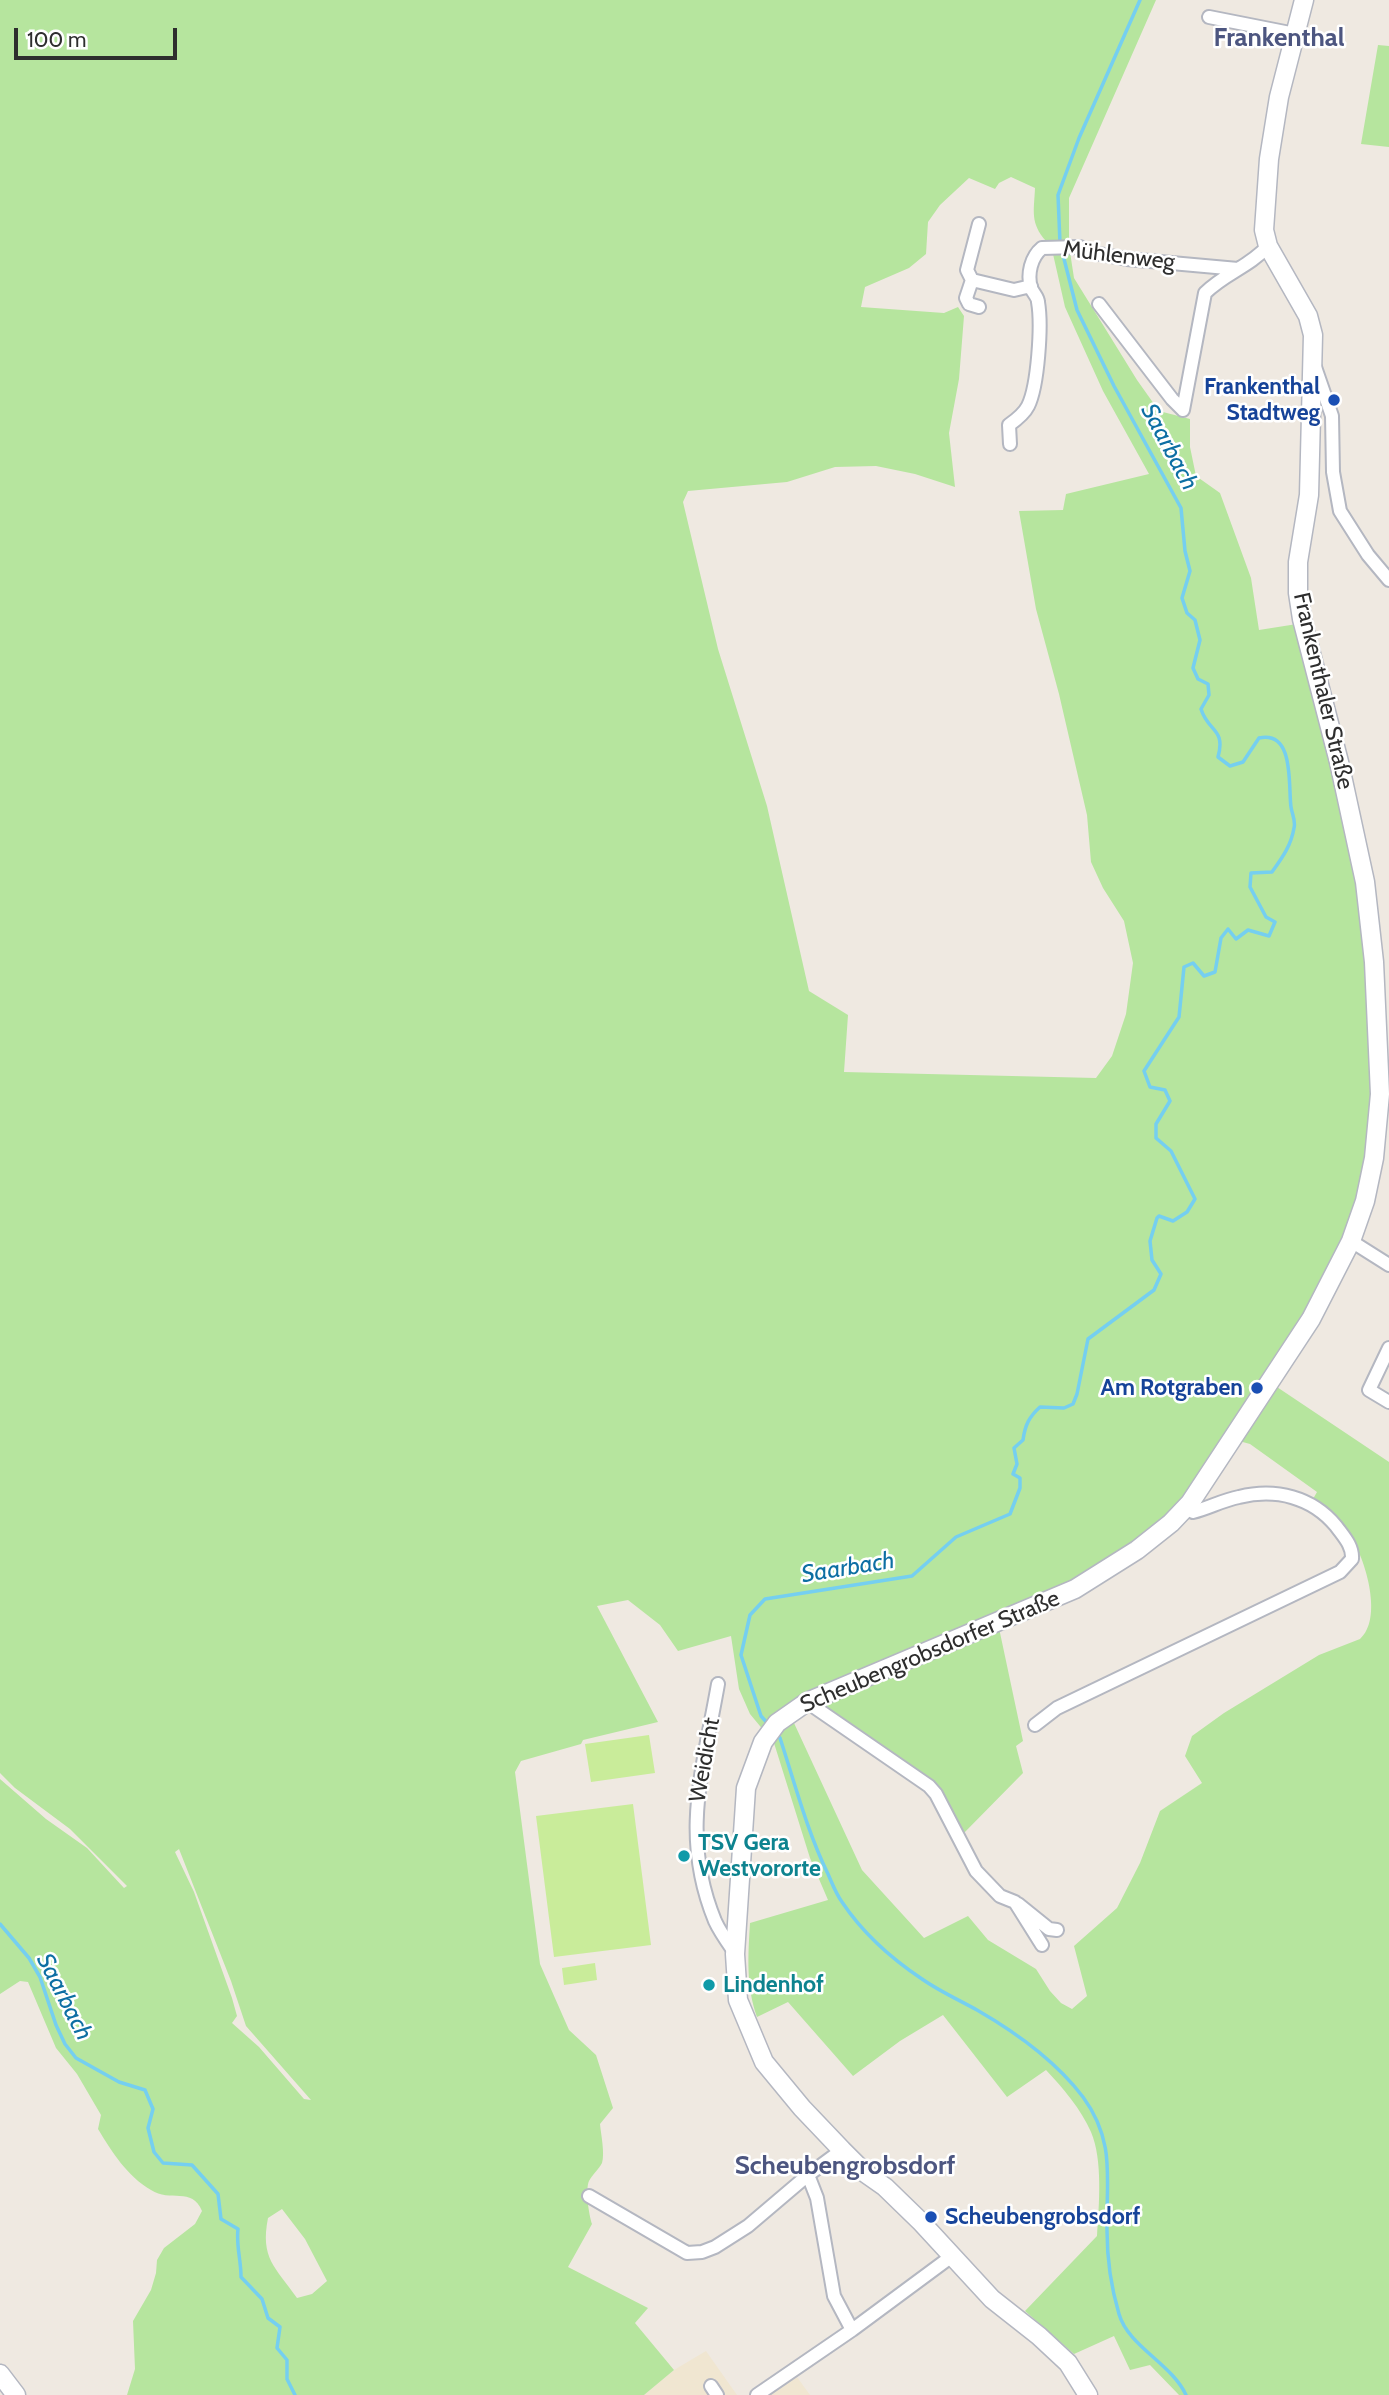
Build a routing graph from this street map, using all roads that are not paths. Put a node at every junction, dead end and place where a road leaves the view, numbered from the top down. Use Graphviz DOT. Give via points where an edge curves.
graph roads {
  1 [pos="1304,0"];
  2 [pos="1209,17"];
  3 [pos="1295,34"];
  4 [pos="979,224"];
  5 [pos="1268,246"];
  6 [pos="1238,269"];
  7 [pos="972,280"];
  8 [pos="1031,286"];
  9 [pos="1099,304"];
  10 [pos="979,307"];
  11 [pos="1314,363"];
  12 [pos="1010,444"];
  13 [pos="1389,580"];
  14 [pos="1385,1095"];
  15 [pos="1351,1241"];
  16 [pos="1389,1265"];
  17 [pos="1389,1348"];
  18 [pos="1389,1402"];
  19 [pos="1185,1508"];
  20 [pos="718,1684"];
  21 [pos="807,1702"];
  22 [pos="1035,1725"];
  23 [pos="1015,1902"];
  24 [pos="1057,1930"];
  25 [pos="1042,1945"];
  26 [pos="735,1954"];
  27 [pos="842,2150"];
  28 [pos="808,2175"];
  29 [pos="589,2196"];
  30 [pos="952,2256"];
  31 [pos="852,2330"];
  32 [pos="0,2374"];
  33 [pos="16,2395"];
  34 [pos="757,2395"];
  35 [pos="1088,2395"];
  1 -- 3 [label="main road, Frankenthaler Straße"];
  2 -- 3 [label="street"];
  3 -- 5 [label="main road, Frankenthaler Straße" via="1269,159 1264,230"];
  4 -- 7 [label="street" via="967,270"];
  5 -- 6 [label="street"];
  5 -- 11 [label="main road, Frankenthaler Straße" via="1308,316"];
  6 -- 8 [label="street, Mühlenweg" via="1127,259 1080,247 1042,248 1032,259"];
  6 -- 9 [label="street" via="1205,293 1183,410"];
  7 -- 8 [label="street" via="1014,290"];
  7 -- 10 [label="street" via="967,301"];
  8 -- 12 [label="street, Mühlenweg" via="1038,300 1036,372 1028,405 1009,425"];
  11 -- 13 [label="street" via="1332,416 1333,472 1340,511"];
  11 -- 14 [label="main road, Frankenthaler Straße" via="1309,495 1298,593 1365,882"];
  14 -- 15 [label="main road, Scheubengrobsdorfer Straße" via="1365,1201"];
  15 -- 16 [label="street"];
  15 -- 19 [label="main road, Scheubengrobsdorfer Straße" via="1311,1320"];
  17 -- 18 [label="street" via="1369,1390"];
  19 -- 21 [label="main road, Scheubengrobsdorfer Straße" via="1137,1550 1075,1589"];
  19 -- 22 [label="street" via="1193,1512 1255,1495 1297,1497 1330,1519 1350,1544 1352,1559 1340,1572 1056,1708"];
  20 -- 26 [label="street, Weidicht" via="696,1810 697,1856 716,1922"];
  21 -- 23 [label="street" via="929,1786 976,1871 1000,1896"];
  21 -- 26 [label="main road, Scheubengrobsdorfer Straße" via="777,1723 763,1742 746,1788"];
  23 -- 24 [label="street" via="1049,1929"];
  23 -- 25 [label="street"];
  26 -- 27 [label="main road, Scheubengrobsdorfer Straße" via="738,2000 764,2062"];
  27 -- 28 [label="street"];
  27 -- 30 [label="main road, Scheubengrobsdorfer Straße"];
  28 -- 29 [label="street" via="748,2226 702,2252 687,2253"];
  28 -- 31 [label="street" via="817,2198 834,2296"];
  30 -- 31 [label="street"];
  30 -- 35 [label="main road, Scheubengrobsdorfer Straße" via="992,2299 1068,2362"];
  31 -- 34 [label="street"];
  32 -- 33 [label="main road"];
}
